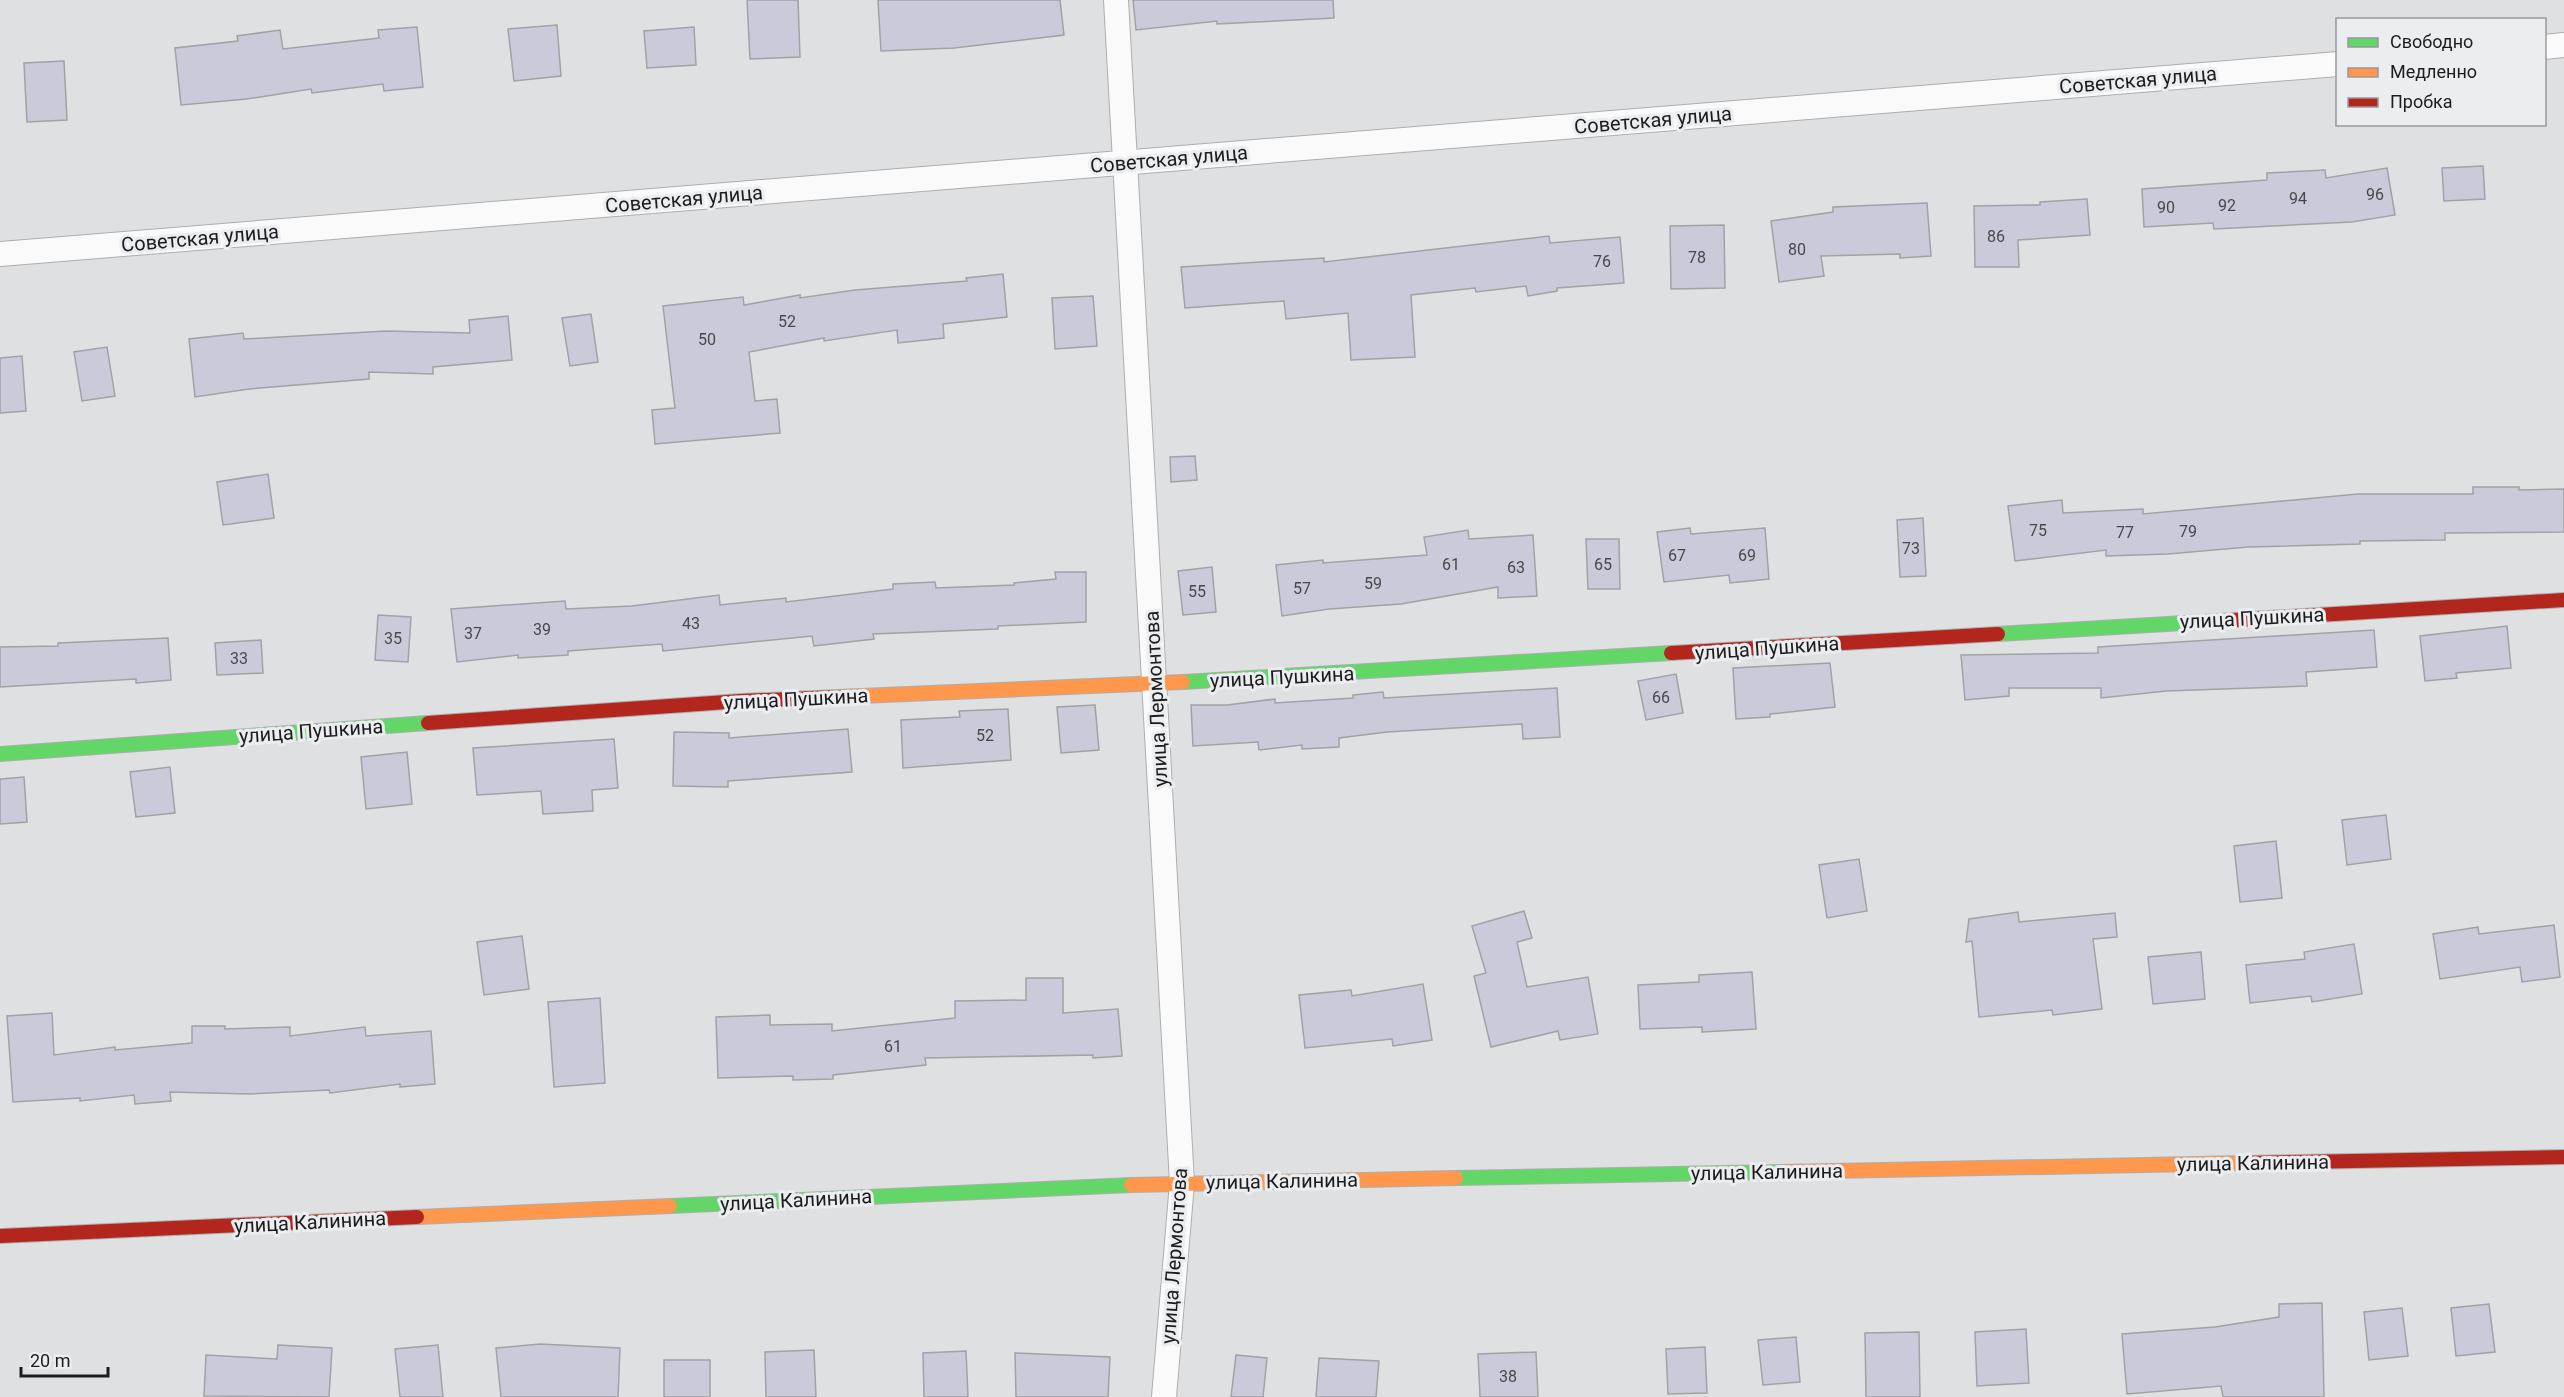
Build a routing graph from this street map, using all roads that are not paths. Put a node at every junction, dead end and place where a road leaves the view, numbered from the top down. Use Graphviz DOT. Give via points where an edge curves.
graph roads {
  1 [pos="1116,0"];
  2 [pos="2564,45"];
  3 [pos="2546,47"];
  4 [pos="2336,64"];
  5 [pos="1125,163"];
  6 [pos="0,254"];
  7 [pos="2564,600"];
  8 [pos="1156,684"];
  9 [pos="0,754"];
  10 [pos="2564,1157"];
  11 [pos="1182,1183"];
  12 [pos="0,1236"];
  13 [pos="1164,1397"];
  1 -- 5 [label="street, улица Лермонтова"];
  2 -- 3 [label="street"];
  4 -- 5 [label="street, Советская улица"];
  5 -- 6 [label="street, Советская улица"];
  5 -- 8 [label="street, улица Лермонтова"];
  7 -- 8 [label="street, улица Пушкина"];
  8 -- 9 [label="street, улица Пушкина" via="741,701"];
  8 -- 11 [label="street, улица Лермонтова"];
  10 -- 11 [label="street, улица Калинина"];
  11 -- 12 [label="street, улица Калинина"];
  11 -- 13 [label="street, улица Лермонтова"];
}
